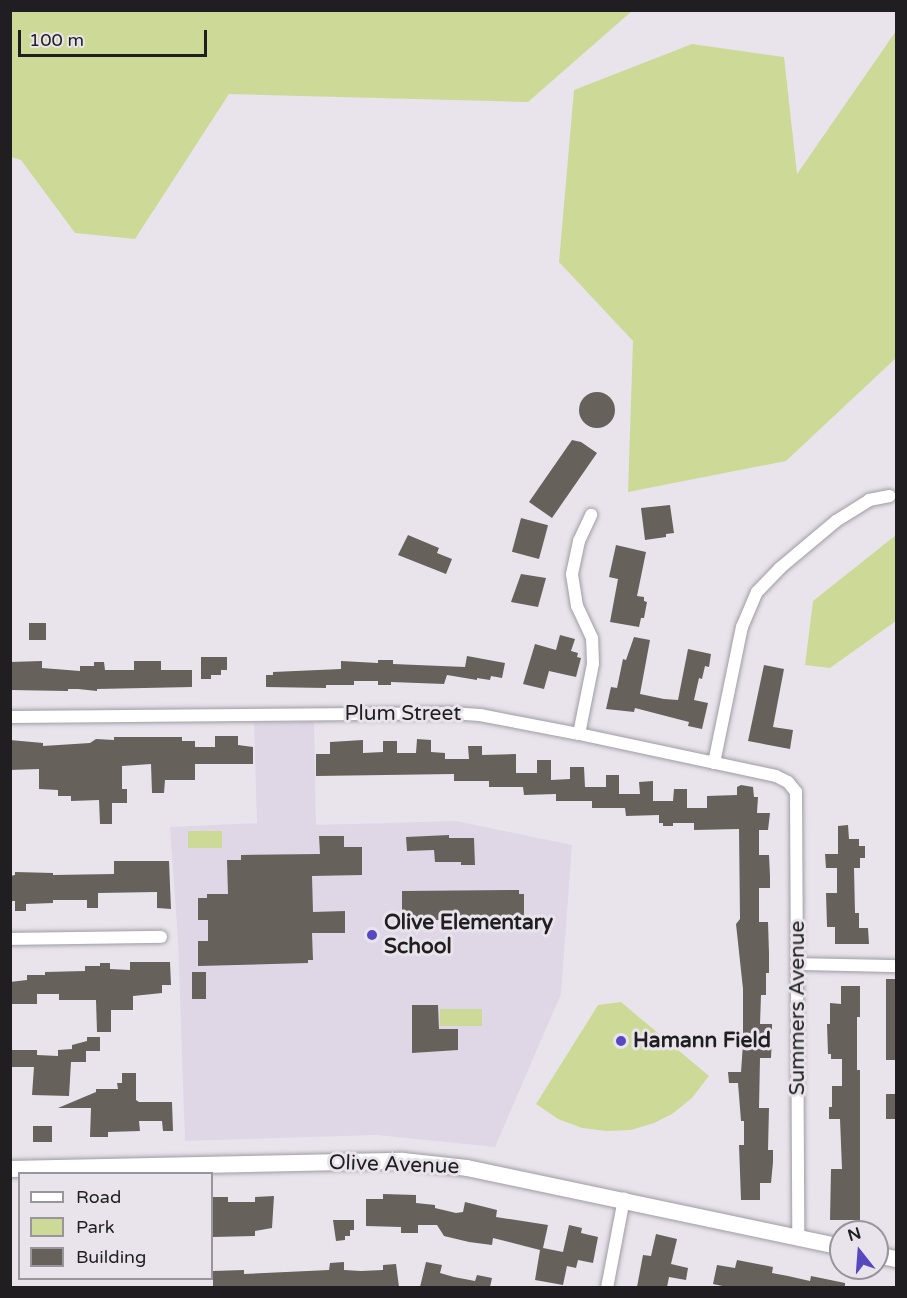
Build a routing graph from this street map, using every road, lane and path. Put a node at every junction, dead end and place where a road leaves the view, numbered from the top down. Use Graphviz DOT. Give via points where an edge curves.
graph roads {
  1 [pos="890,496"];
  2 [pos="591,515"];
  3 [pos="10,717"];
  4 [pos="579,734"];
  5 [pos="714,763"];
  6 [pos="788,782"];
  7 [pos="161,937"];
  8 [pos="10,939"];
  9 [pos="798,964"];
  10 [pos="897,966"];
  11 [pos="10,1169"];
  12 [pos="624,1199"];
  13 [pos="798,1237"];
  14 [pos="829,1244"];
  15 [pos="607,1287"];
  1 -- 5 [label="street" via="869,500 836,521 757,592 742,627"];
  2 -- 4 [label="street" via="579,541 572,574 577,606 592,638 593,664"];
  3 -- 4 [label="street, Plum Street" via="450,712"];
  4 -- 5 [label="street, Plum Street"];
  5 -- 6 [label="street, Plum Street"];
  6 -- 9 [label="street, Summers Avenue" via="796,792"];
  7 -- 8 [label="street"];
  9 -- 10 [label="street"];
  9 -- 13 [label="street, Summers Avenue"];
  11 -- 12 [label="street, Olive Avenue" via="403,1161 467,1168"];
  12 -- 13 [label="street, Olive Avenue"];
  12 -- 15 [label="street"];
  13 -- 14 [label="street, Olive Avenue"];
}
